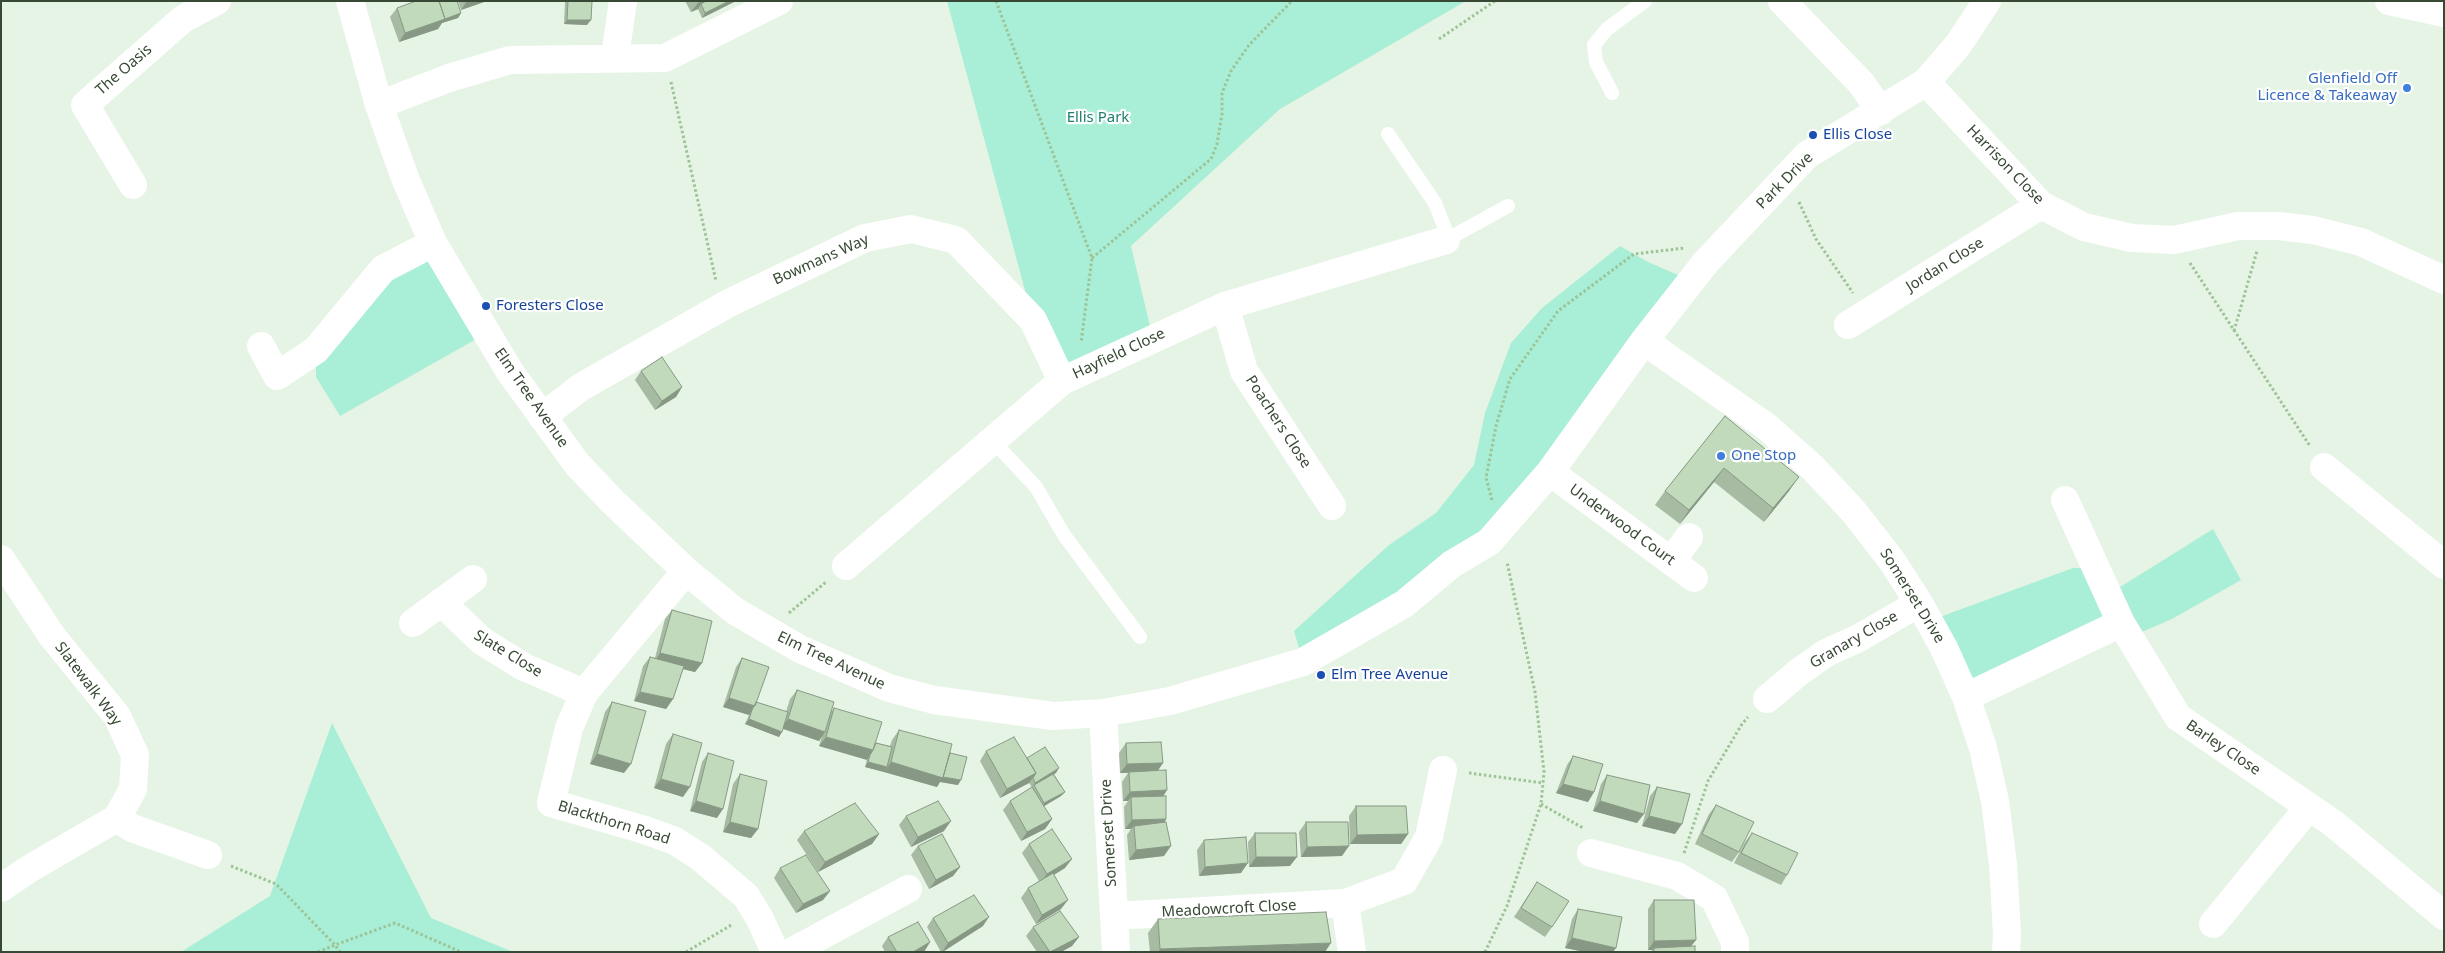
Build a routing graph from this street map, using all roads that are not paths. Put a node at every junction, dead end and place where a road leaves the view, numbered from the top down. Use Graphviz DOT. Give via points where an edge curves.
graph roads {
  1 [pos="217,1"];
  2 [pos="350,1"];
  3 [pos="622,1"];
  4 [pos="779,1"];
  5 [pos="1645,1"];
  6 [pos="1782,1"];
  7 [pos="1987,1"];
  8 [pos="2402,3"];
  9 [pos="2444,13"];
  10 [pos="615,57"];
  11 [pos="1926,82"];
  12 [pos="1612,93"];
  13 [pos="379,105"];
  14 [pos="1881,111"];
  15 [pos="1388,134"];
  16 [pos="133,185"];
  17 [pos="2041,205"];
  18 [pos="1508,206"];
  19 [pos="1446,240"];
  20 [pos="433,243"];
  21 [pos="2444,280"];
  22 [pos="1225,306"];
  23 [pos="1858,319"];
  24 [pos="1644,341"];
  25 [pos="261,346"];
  26 [pos="1069,377"];
  27 [pos="542,417"];
  28 [pos="992,440"];
  29 [pos="2324,467"];
  30 [pos="1550,472"];
  31 [pos="2065,500"];
  32 [pos="1332,506"];
  33 [pos="1689,537"];
  34 [pos="1,559"];
  35 [pos="1671,561"];
  36 [pos="2444,565"];
  37 [pos="846,566"];
  38 [pos="686,571"];
  39 [pos="1694,578"];
  40 [pos="472,579"];
  41 [pos="441,602"];
  42 [pos="1919,603"];
  43 [pos="413,623"];
  44 [pos="2121,623"];
  45 [pos="1140,637"];
  46 [pos="584,693"];
  47 [pos="1966,697"];
  48 [pos="1767,699"];
  49 [pos="1103,714"];
  50 [pos="1443,770"];
  51 [pos="2309,807"];
  52 [pos="117,818"];
  53 [pos="1591,853"];
  54 [pos="208,855"];
  55 [pos="1,888"];
  56 [pos="908,889"];
  57 [pos="1345,903"];
  58 [pos="1114,916"];
  59 [pos="2444,916"];
  60 [pos="2212,924"];
  61 [pos="775,952"];
  62 [pos="791,952"];
  63 [pos="1116,952"];
  64 [pos="1352,952"];
  65 [pos="1735,952"];
  66 [pos="2006,952"];
  1 -- 16 [label="street, The Oasis" via="183,19 85,104"];
  2 -- 13 [label="street, Elm Tree Avenue"];
  3 -- 10 [label="street"];
  4 -- 10 [label="street" via="665,58"];
  5 -- 12 [label="lane" via="1607,29 1594,45 1596,62"];
  6 -- 14 [label="street" via="1861,83"];
  7 -- 11 [label="street, Park Drive" via="1958,45"];
  8 -- 9 [label="street"];
  10 -- 13 [label="street" via="510,60"];
  11 -- 14 [label="street, Park Drive"];
  11 -- 17 [label="street, Harrison Close"];
  13 -- 20 [label="street, Elm Tree Avenue"];
  14 -- 24 [label="street, Park Drive" via="1808,155 1706,262"];
  15 -- 19 [label="lane" via="1434,203 1446,231"];
  17 -- 21 [label="street, Harrison Close" via="2084,227 2132,238 2174,240 2238,226 2314,230 2361,242"];
  17 -- 23 [label="street, Jordan Close"];
  18 -- 19 [label="lane"];
  19 -- 22 [label="street, Hayfield Close"];
  20 -- 25 [label="street" via="383,269 316,350 277,376"];
  20 -- 27 [label="street, Elm Tree Avenue" via="510,372"];
  22 -- 26 [label="street, Hayfield Close"];
  22 -- 32 [label="street, Poachers Close" via="1244,371"];
  24 -- 30 [label="street, Elm Tree Avenue"];
  24 -- 42 [label="street, Somerset Drive" via="1767,427 1813,468 1865,526"];
  26 -- 27 [label="street, Bowmans Way" via="1033,320 956,240 911,229 865,238 729,303 581,387"];
  26 -- 28 [label="street, Hayfield Close"];
  27 -- 38 [label="street, Elm Tree Avenue" via="577,464"];
  28 -- 37 [label="street, Hayfield Close"];
  28 -- 45 [label="lane" via="1036,487 1064,535"];
  29 -- 36 [label="street"];
  30 -- 35 [label="street, Underwood Court"];
  30 -- 49 [label="street, Elm Tree Avenue" via="1489,542 1452,564 1404,604 1304,662 1170,701"];
  31 -- 44 [label="street, Barley Close"];
  33 -- 35 [label="street"];
  34 -- 52 [label="street, Slatewalk Way" via="52,636 117,716 131,747 134,755 133,789"];
  35 -- 39 [label="street, Underwood Court"];
  38 -- 46 [label="street, Blackthorn Road"];
  38 -- 49 [label="street, Elm Tree Avenue" via="735,611 767,631 800,650 889,688 934,700 1053,716"];
  40 -- 41 [label="street"];
  41 -- 43 [label="street"];
  41 -- 46 [label="street, Slate Close" via="482,641 524,667"];
  42 -- 47 [label="street, Somerset Drive"];
  42 -- 48 [label="street, Granary Close" via="1826,653"];
  44 -- 47 [label="street"];
  44 -- 51 [label="street, Barley Close" via="2178,717"];
  46 -- 61 [label="street, Blackthorn Road" via="569,728 548,812 645,830 700,857 746,896"];
  47 -- 66 [label="street, Somerset Drive" via="1983,748 1995,801 2003,864"];
  49 -- 58 [label="street, Somerset Drive"];
  50 -- 57 [label="street, Meadowcroft Close" via="1428,837 1404,882"];
  51 -- 59 [label="street, Barley Close"];
  51 -- 60 [label="street"];
  52 -- 54 [label="street" via="132,828"];
  52 -- 55 [label="street"];
  53 -- 65 [label="street" via="1677,876 1714,898 1735,942"];
  56 -- 62 [label="street"];
  57 -- 58 [label="street, Meadowcroft Close"];
  57 -- 64 [label="street"];
  58 -- 63 [label="street, Somerset Drive"];
}
